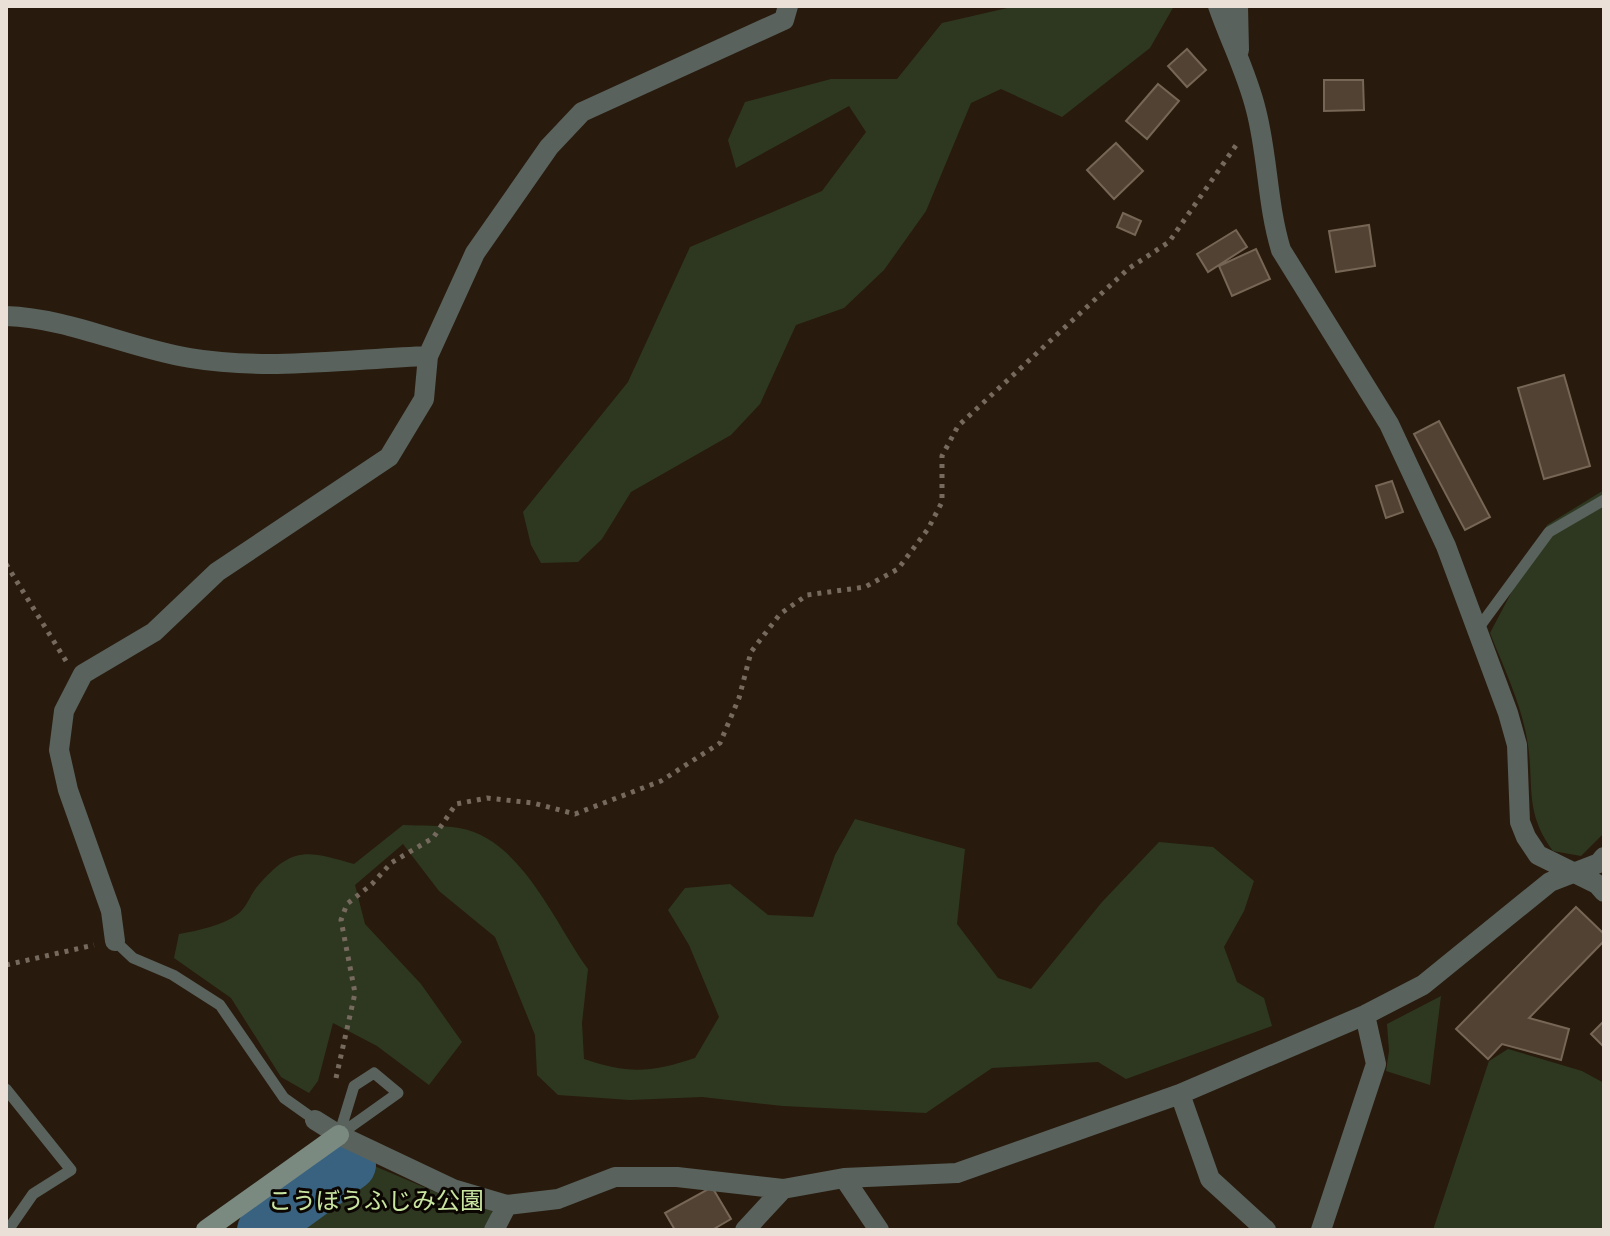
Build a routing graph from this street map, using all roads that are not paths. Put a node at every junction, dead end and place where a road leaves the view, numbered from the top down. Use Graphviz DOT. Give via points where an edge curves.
graph roads {
  1 [pos="788,6"];
  2 [pos="1218,6"];
  3 [pos="1238,6"];
  4 [pos="1239,55"];
  5 [pos="6,316"];
  6 [pos="428,356"];
  7 [pos="1604,500"];
  8 [pos="1477,630"];
  9 [pos="1604,857"];
  10 [pos="1572,873"];
  11 [pos="1604,892"];
  12 [pos="115,941"];
  13 [pos="1365,1015"];
  14 [pos="6,1089"];
  15 [pos="1180,1094"];
  16 [pos="315,1120"];
  17 [pos="339,1135"];
  18 [pos="844,1178"];
  19 [pos="783,1189"];
  20 [pos="507,1205"];
  21 [pos="8,1230"];
  22 [pos="206,1230"];
  23 [pos="494,1230"];
  24 [pos="745,1230"];
  25 [pos="879,1230"];
  26 [pos="1266,1230"];
  27 [pos="1321,1230"];
  1 -- 6 [label="street" via="784,20 582,112 549,147 475,253"];
  2 -- 4 [label="street"];
  3 -- 4 [label="street"];
  4 -- 8 [label="street" via="1257,114 1271,217 1281,250 1389,424 1446,546"];
  5 -- 6 [label="street" via="40,317 123,344 193,359 269,363"];
  6 -- 12 [label="street" via="424,399 389,457 217,572 154,632 83,674 64,711 59,750 111,911"];
  7 -- 8 [label="lane" via="1549,532"];
  8 -- 10 [label="street" via="1517,745 1517,794 1526,837 1538,855"];
  9 -- 10 [label="street"];
  10 -- 11 [label="street"];
  10 -- 13 [label="street" via="1550,882 1423,985"];
  12 -- 16 [label="lane" via="133,958 173,975 220,1005 284,1098"];
  13 -- 15 [label="street"];
  13 -- 27 [label="street" via="1376,1064"];
  14 -- 21 [label="lane" via="71,1170 33,1194"];
  15 -- 18 [label="street" via="957,1173"];
  15 -- 26 [label="street" via="1210,1179"];
  16 -- 17 [label="street"];
  17 -- 17 [label="lane" via="354,1086 374,1073 398,1093"];
  17 -- 20 [label="street" via="453,1189"];
  17 -- 22 [label="street"];
  18 -- 19 [label="street"];
  18 -- 25 [label="street"];
  19 -- 20 [label="street" via="677,1177 615,1177 558,1199"];
  19 -- 24 [label="street"];
  20 -- 23 [label="street"];
}
